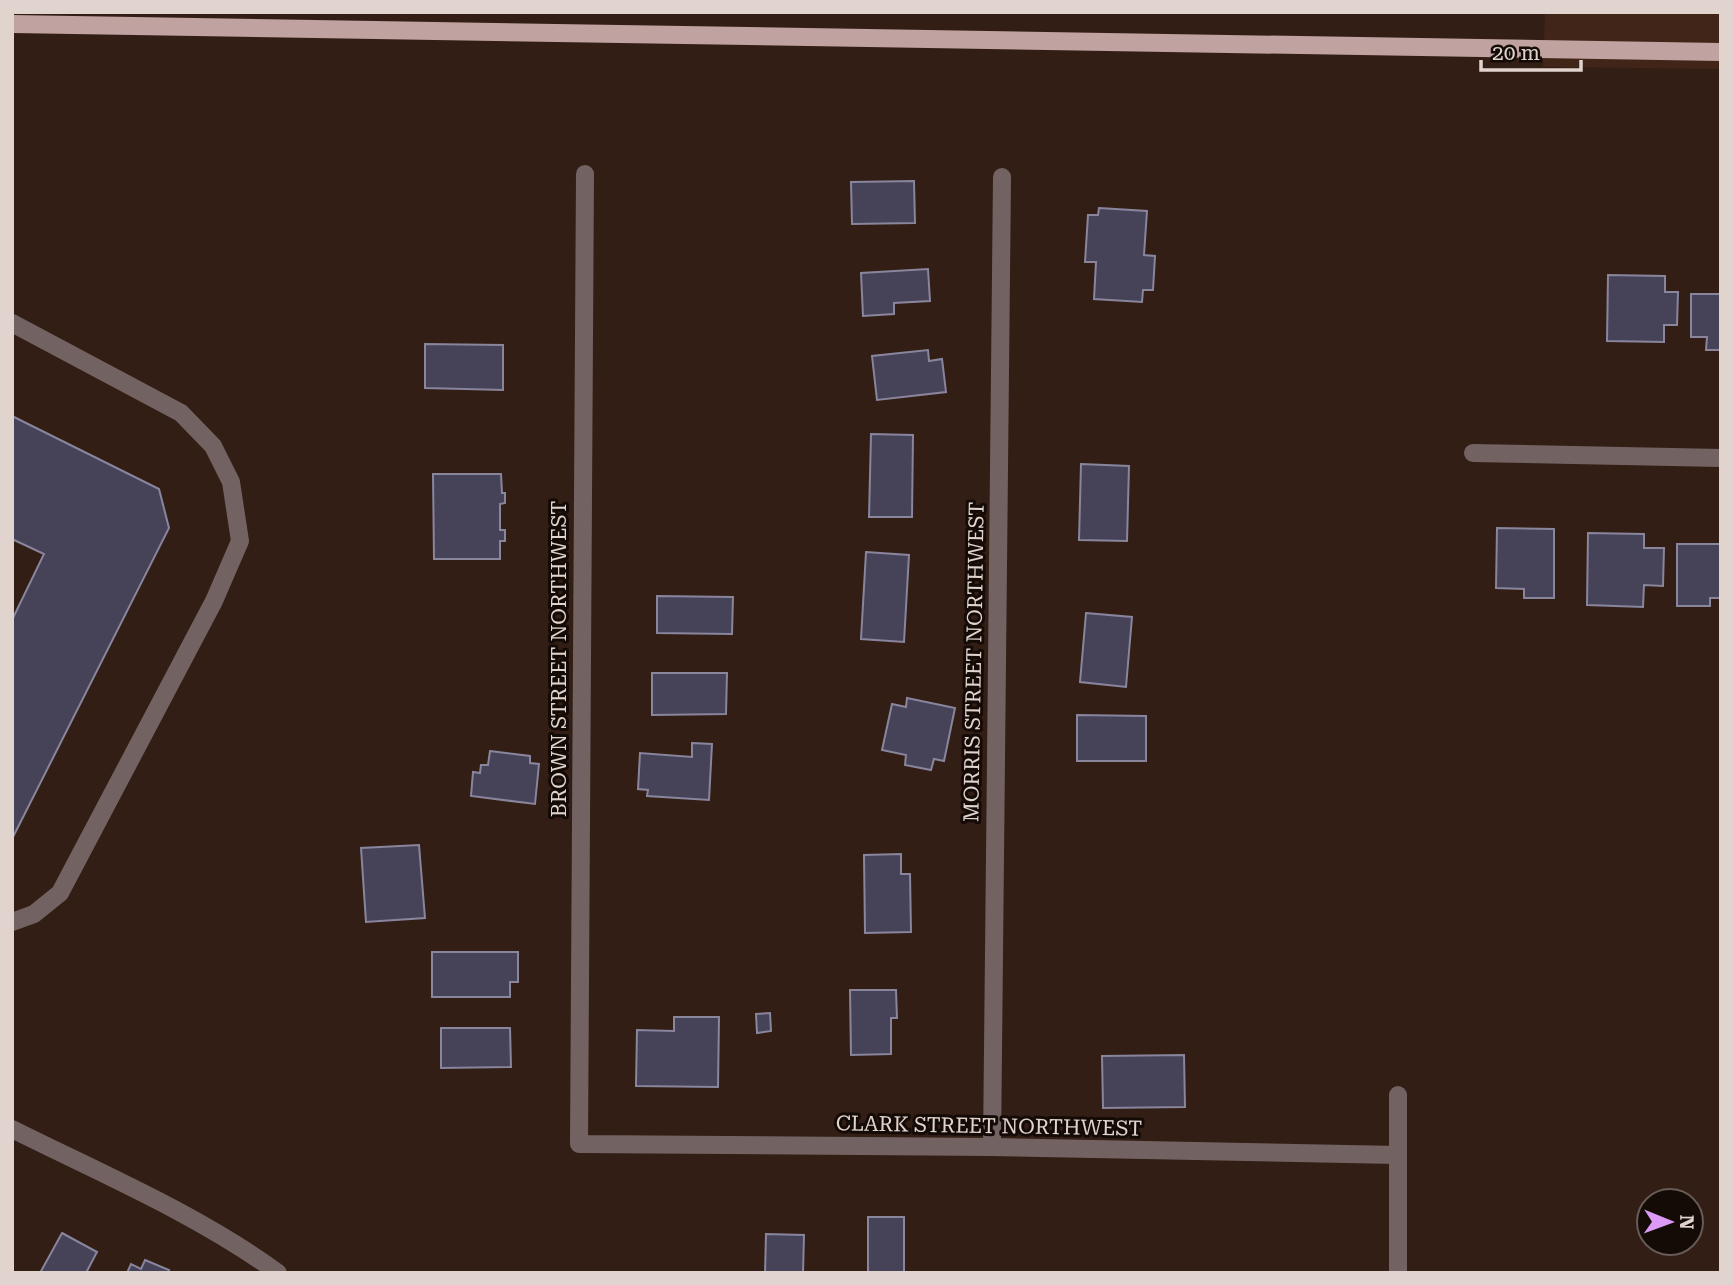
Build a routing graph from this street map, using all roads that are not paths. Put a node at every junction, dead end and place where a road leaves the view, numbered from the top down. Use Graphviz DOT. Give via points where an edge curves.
graph roads {
  1 [pos="12,24"];
  2 [pos="1721,52"];
  3 [pos="585,174"];
  4 [pos="1002,177"];
  5 [pos="12,323"];
  6 [pos="1473,453"];
  7 [pos="1721,458"];
  8 [pos="12,922"];
  9 [pos="1398,1095"];
  10 [pos="12,1129"];
  11 [pos="579,1144"];
  12 [pos="992,1147"];
  13 [pos="1398,1155"];
  14 [pos="278,1273"];
  15 [pos="1398,1273"];
  1 -- 2 [label="main road"];
  3 -- 11 [label="street, BROWN STREET NORTHWEST"];
  4 -- 12 [label="street, MORRIS STREET NORTHWEST"];
  5 -- 8 [label="street" via="181,412 213,446 231,482 240,541 214,601 60,893 34,914"];
  6 -- 7 [label="street"];
  9 -- 13 [label="street"];
  10 -- 14 [label="street" via="193,1221"];
  11 -- 12 [label="street, CLARK STREET NORTHWEST"];
  12 -- 13 [label="street, CLARK STREET NORTHWEST"];
  13 -- 15 [label="street"];
}
